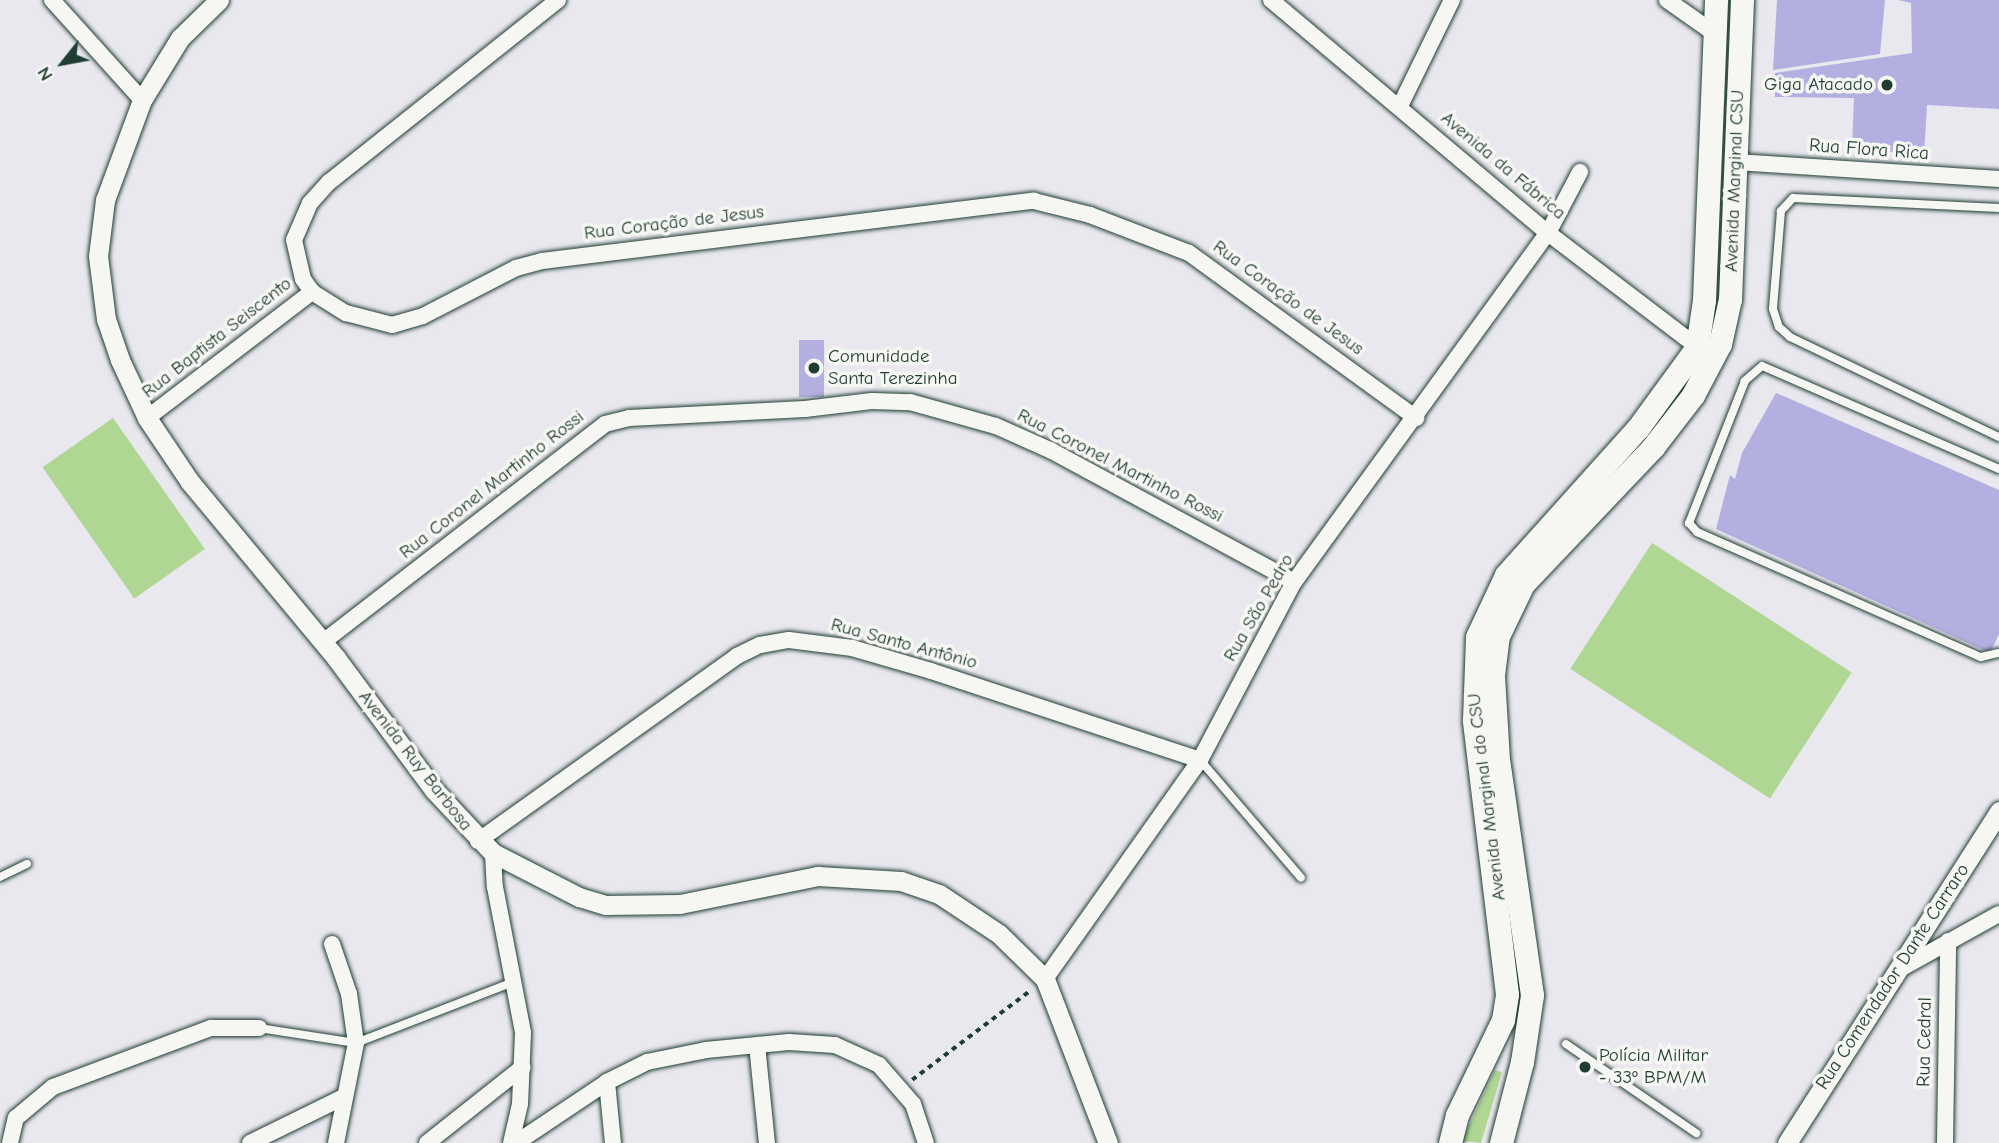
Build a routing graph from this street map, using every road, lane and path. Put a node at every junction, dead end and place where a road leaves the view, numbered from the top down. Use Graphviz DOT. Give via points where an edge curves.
graph roads {
  1 [pos="52,0"];
  2 [pos="219,0"];
  3 [pos="558,0"];
  4 [pos="1271,0"];
  5 [pos="1452,0"];
  6 [pos="1667,0"];
  7 [pos="1716,0"];
  8 [pos="1742,0"];
  9 [pos="1714,33"];
  10 [pos="142,100"];
  11 [pos="1400,106"];
  12 [pos="1736,162"];
  13 [pos="1580,172"];
  14 [pos="1999,179"];
  15 [pos="1999,208"];
  16 [pos="1548,233"];
  17 [pos="312,292"];
  18 [pos="1705,353"];
  19 [pos="147,418"];
  20 [pos="1416,418"];
  21 [pos="1999,437"];
  22 [pos="1999,469"];
  23 [pos="1294,582"];
  24 [pos="323,642"];
  25 [pos="1999,653"];
  26 [pos="1200,760"];
  27 [pos="1999,811"];
  28 [pos="486,847"];
  29 [pos="27,864"];
  30 [pos="0,877"];
  31 [pos="1301,878"];
  32 [pos="1999,914"];
  33 [pos="1948,941"];
  34 [pos="332,944"];
  35 [pos="1898,970"];
  36 [pos="1045,979"];
  37 [pos="514,981"];
  38 [pos="259,1028"];
  39 [pos="356,1043"];
  40 [pos="1566,1044"];
  41 [pos="757,1045"];
  42 [pos="523,1067"];
  43 [pos="607,1082"];
  44 [pos="902,1087"];
  45 [pos="344,1097"];
  46 [pos="1696,1133"];
  47 [pos="1788,1142"];
  48 [pos="10,1143"];
  49 [pos="250,1143"];
  50 [pos="336,1143"];
  51 [pos="427,1143"];
  52 [pos="511,1143"];
  53 [pos="516,1143"];
  54 [pos="613,1143"];
  55 [pos="767,1143"];
  56 [pos="926,1143"];
  57 [pos="1108,1143"];
  58 [pos="1450,1143"];
  59 [pos="1501,1143"];
  60 [pos="1945,1143"];
  1 -- 10 [label="street"];
  2 -- 10 [label="street, Avenida Ruy Barbosa" via="180,38"];
  3 -- 17 [label="street" via="329,182 310,203 294,240 303,279"];
  4 -- 11 [label="street, Avenida da Fábrica"];
  5 -- 11 [label="street"];
  6 -- 9 [label="street"];
  7 -- 9 [label="main road, Avenida Marginal CSU"];
  8 -- 12 [label="main road, Avenida Marginal CSU"];
  9 -- 18 [label="main road, Avenida Marginal CSU"];
  10 -- 19 [label="street, Avenida Ruy Barbosa" via="105,200 98,256 106,319"];
  11 -- 16 [label="street, Avenida da Fábrica"];
  12 -- 14 [label="street, Rua Flora Rica"];
  12 -- 18 [label="main road, Avenida Marginal CSU" via="1730,299"];
  13 -- 16 [label="street, Rua São Pedro"];
  15 -- 21 [label="lane" via="1794,198 1781,211 1773,309 1779,327 1790,337"];
  16 -- 18 [label="street, Avenida da Fábrica"];
  16 -- 20 [label="street, Rua São Pedro"];
  17 -- 19 [label="street, Rua Baptista Seiscento"];
  17 -- 20 [label="street, Rua Coração de Jesus" via="346,313 392,325 423,316 516,268 542,261 1034,201 1090,215 1189,253"];
  18 -- 58 [label="main road, Avenida Marginal do CSU" via="1506,575 1477,637 1474,720 1507,994 1503,1020 1457,1115"];
  18 -- 59 [label="main road, Avenida Marginal do CSU" via="1693,395 1653,447 1523,584 1498,636 1493,675 1498,760 1532,995 1522,1062"];
  19 -- 24 [label="street, Avenida Ruy Barbosa" via="190,482"];
  20 -- 23 [label="street, Rua São Pedro"];
  22 -- 25 [label="lane" via="1762,366 1745,381 1689,523 1698,532 1981,657"];
  23 -- 24 [label="street, Rua Coronel Martinho Rossi" via="1052,451 996,426 909,402 872,401 629,418 605,424"];
  23 -- 26 [label="street, Rua São Pedro"];
  24 -- 28 [label="street, Avenida Ruy Barbosa" via="434,790"];
  26 -- 28 [label="street, Rua Santo Antônio" via="931,671 852,648 789,640 760,645 737,656"];
  26 -- 31 [label="lane"];
  26 -- 36 [label="street, Rua São Pedro"];
  27 -- 35 [label="street, Rua Comendador Dante Carraro"];
  28 -- 36 [label="street, Avenida Ruy Barbosa" via="579,897 637,907 680,904 818,876 901,881 968,910"];
  28 -- 37 [label="street"];
  29 -- 30 [label="lane"];
  32 -- 33 [label="street"];
  33 -- 35 [label="street"];
  33 -- 60 [label="street, Rua Cedral"];
  34 -- 39 [label="street" via="349,994"];
  35 -- 47 [label="street, Rua Comendador Dante Carraro"];
  36 -- 44 [label="path" via="972,1039"];
  36 -- 57 [label="street, Avenida Ruy Barbosa"];
  37 -- 39 [label="lane"];
  37 -- 42 [label="street"];
  38 -- 39 [label="lane"];
  38 -- 48 [label="street" via="211,1028 53,1087 16,1118"];
  39 -- 45 [label="street"];
  40 -- 46 [label="lane"];
  41 -- 43 [label="street" via="647,1062"];
  41 -- 44 [label="street" via="835,1045 879,1065"];
  41 -- 55 [label="street"];
  42 -- 51 [label="street"];
  42 -- 52 [label="street"];
  43 -- 53 [label="street"];
  43 -- 54 [label="street"];
  44 -- 56 [label="street"];
  45 -- 49 [label="street"];
  45 -- 50 [label="street"];
}
